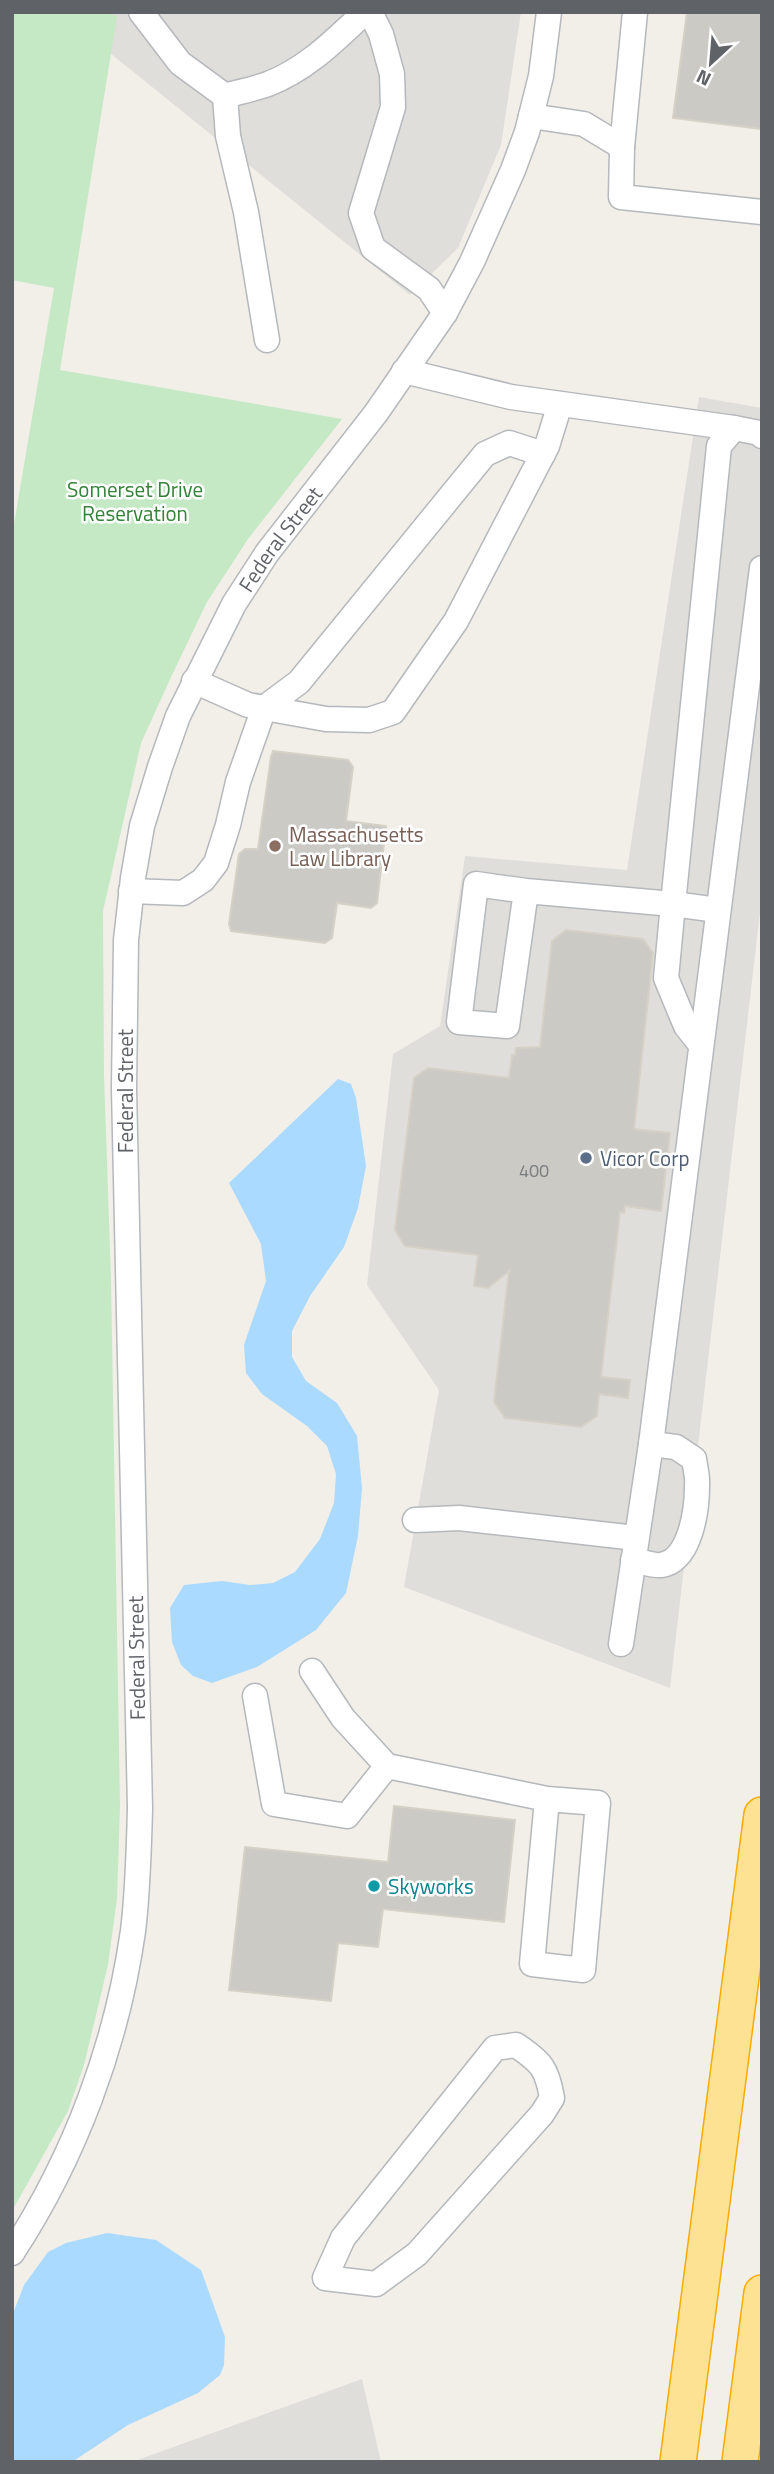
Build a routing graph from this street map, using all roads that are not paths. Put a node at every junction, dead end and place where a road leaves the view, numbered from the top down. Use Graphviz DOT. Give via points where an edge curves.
graph roads {
  1 [pos="141,12"];
  2 [pos="368,12"];
  3 [pos="549,12"];
  4 [pos="635,12"];
  5 [pos="225,96"];
  6 [pos="531,116"];
  7 [pos="622,147"];
  8 [pos="762,212"];
  9 [pos="444,313"];
  10 [pos="267,340"];
  11 [pos="404,372"];
  12 [pos="560,404"];
  13 [pos="734,428"];
  14 [pos="762,436"];
  15 [pos="543,454"];
  16 [pos="762,568"];
  17 [pos="194,681"];
  18 [pos="264,708"];
  19 [pos="131,891"];
  20 [pos="526,891"];
  21 [pos="673,904"];
  22 [pos="718,910"];
  23 [pos="701,1045"];
  24 [pos="650,1444"];
  25 [pos="415,1520"];
  26 [pos="635,1549"];
  27 [pos="621,1644"];
  28 [pos="312,1671"];
  29 [pos="255,1696"];
  30 [pos="387,1766"];
  31 [pos="547,1799"];
  32 [pos="762,1815"];
  33 [pos="12,2253"];
  34 [pos="325,2278"];
  35 [pos="762,2293"];
  36 [pos="752,2371"];
  37 [pos="678,2462"];
  38 [pos="740,2462"];
  39 [pos="749,2462"];
  1 -- 5 [label="street" via="180,63"];
  2 -- 5 [label="street" via="303,66 268,84"];
  2 -- 9 [label="street" via="381,34 392,74 393,107 361,213 373,248 429,289"];
  3 -- 6 [label="street, Federal Street"];
  4 -- 7 [label="street"];
  5 -- 10 [label="street" via="228,135"];
  6 -- 7 [label="street" via="584,124"];
  6 -- 9 [label="street, Federal Street" via="493,218"];
  7 -- 8 [label="street" via="621,197"];
  9 -- 11 [label="street, Federal Street"];
  11 -- 12 [label="street"];
  11 -- 17 [label="street, Federal Street" via="267,553"];
  12 -- 13 [label="street"];
  12 -- 15 [label="street"];
  13 -- 14 [label="street"];
  13 -- 21 [label="street" via="719,446"];
  15 -- 18 [label="street" via="509,443 485,454 299,682"];
  15 -- 18 [label="street" via="456,621 393,712 369,720 326,719"];
  16 -- 22 [label="street"];
  17 -- 18 [label="street"];
  17 -- 19 [label="street, Federal Street" via="142,826"];
  18 -- 19 [label="street" via="216,863 203,880 183,893"];
  19 -- 33 [label="street, Federal Street" via="124,1089 138,1882 125,1982 91,2097 44,2198"];
  20 -- 20 [label="street" via="507,1026 459,1022 476,884"];
  20 -- 21 [label="street"];
  21 -- 22 [label="street"];
  21 -- 23 [label="street" via="666,978 686,1027"];
  22 -- 23 [label="street"];
  23 -- 24 [label="street"];
  24 -- 26 [label="street"];
  24 -- 26 [label="street" via="676,1447 694,1459 698,1485 694,1514 687,1544 678,1558 660,1565"];
  25 -- 26 [label="street" via="460,1518"];
  26 -- 27 [label="street"];
  28 -- 30 [label="street" via="343,1718"];
  29 -- 30 [label="street" via="274,1804 346,1816"];
  30 -- 31 [label="street"];
  31 -- 31 [label="street" via="532,1964 583,1970 598,1803"];
  32 -- 37 [label="highway"];
  34 -- 34 [label="street" via="376,2284 416,2254 542,2114 552,2098 549,2076 539,2060 516,2045 495,2048 343,2238"];
  35 -- 36 [label="highway"];
  36 -- 38 [label="highway"];
  36 -- 39 [label="highway"];
}
